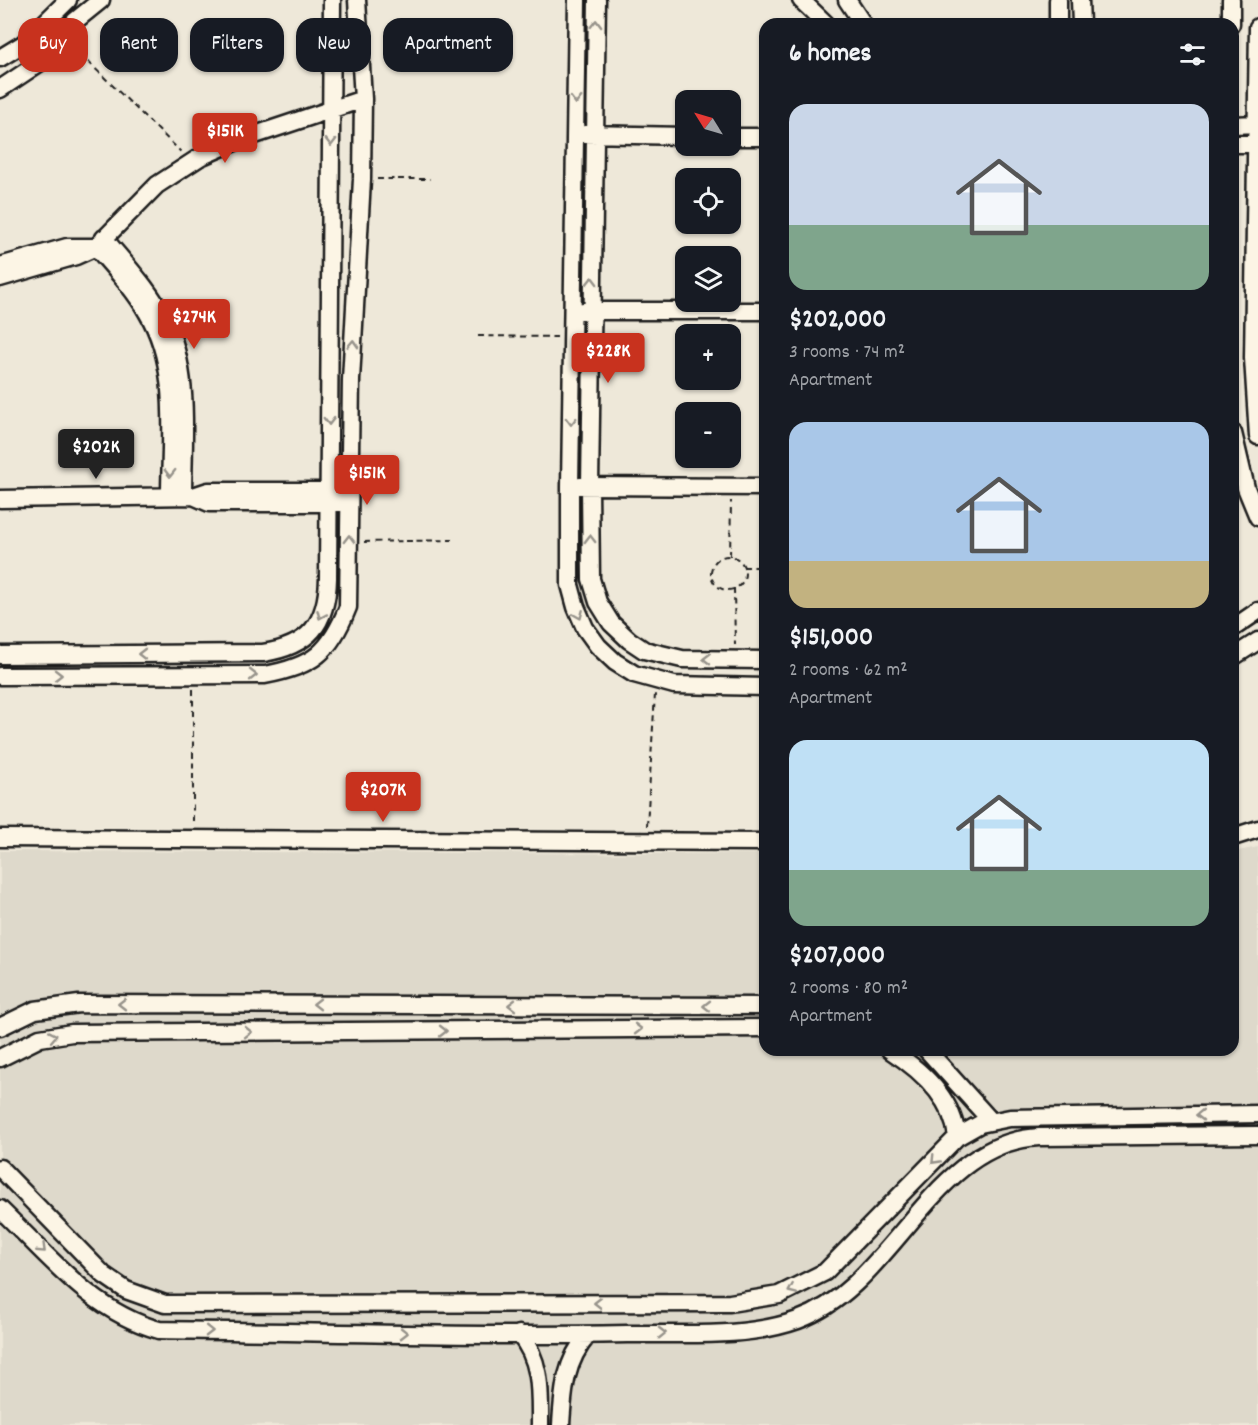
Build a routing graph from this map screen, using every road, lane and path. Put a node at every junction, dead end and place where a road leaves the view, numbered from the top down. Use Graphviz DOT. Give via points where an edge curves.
graph roads {
  1 [pos="68,0"];
  2 [pos="101,0"];
  3 [pos="332,0"];
  4 [pos="357,0"];
  5 [pos="577,0"];
  6 [pos="597,0"];
  7 [pos="801,0"];
  8 [pos="847,0"];
  9 [pos="1058,0"];
  10 [pos="1080,0"];
  11 [pos="1231,0"];
  12 [pos="79,18"];
  13 [pos="820,18"];
  14 [pos="860,18"];
  15 [pos="1058,18"];
  16 [pos="1081,18"];
  17 [pos="1231,18"];
  18 [pos="1258,27"];
  19 [pos="0,58"];
  20 [pos="88,62"];
  21 [pos="26,72"];
  22 [pos="0,89"];
  23 [pos="363,99"];
  24 [pos="331,110"];
  25 [pos="1257,124"];
  26 [pos="1239,125"];
  27 [pos="575,134"];
  28 [pos="595,134"];
  29 [pos="675,136"];
  30 [pos="741,136"];
  31 [pos="759,137"];
  32 [pos="1239,144"];
  33 [pos="1256,144"];
  34 [pos="191,162"];
  35 [pos="362,179"];
  36 [pos="430,179"];
  37 [pos="100,243"];
  38 [pos="0,266"];
  39 [pos="0,278"];
  40 [pos="573,311"];
  41 [pos="592,311"];
  42 [pos="759,311"];
  43 [pos="478,336"];
  44 [pos="572,337"];
  45 [pos="1258,436"];
  46 [pos="1239,459"];
  47 [pos="570,486"];
  48 [pos="590,486"];
  49 [pos="731,487"];
  50 [pos="759,487"];
  51 [pos="182,496"];
  52 [pos="329,497"];
  53 [pos="350,497"];
  54 [pos="0,499"];
  55 [pos="1258,517"];
  56 [pos="452,540"];
  57 [pos="349,542"];
  58 [pos="730,556"];
  59 [pos="743,567"];
  60 [pos="759,567"];
  61 [pos="734,588"];
  62 [pos="1258,611"];
  63 [pos="1239,624"];
  64 [pos="1258,641"];
  65 [pos="1239,653"];
  66 [pos="0,655"];
  67 [pos="735,659"];
  68 [pos="759,660"];
  69 [pos="193,675"];
  70 [pos="0,676"];
  71 [pos="655,682"];
  72 [pos="759,687"];
  73 [pos="1258,829"];
  74 [pos="1239,835"];
  75 [pos="0,838"];
  76 [pos="193,839"];
  77 [pos="646,841"];
  78 [pos="759,842"];
  79 [pos="759,1006"];
  80 [pos="0,1027"];
  81 [pos="759,1028"];
  82 [pos="898,1056"];
  83 [pos="932,1056"];
  84 [pos="0,1058"];
  85 [pos="1258,1114"];
  86 [pos="991,1121"];
  87 [pos="1258,1136"];
  88 [pos="957,1137"];
  89 [pos="0,1168"];
  90 [pos="0,1209"];
  91 [pos="519,1334"];
  92 [pos="588,1335"];
  93 [pos="540,1425"];
  94 [pos="561,1425"];
  1 -- 19 [label="street" via="23,44"];
  2 -- 12 [label="street"];
  3 -- 24 [label="street"];
  4 -- 23 [label="street"];
  5 -- 27 [label="street, one-way"];
  28 -- 6 [label="street, one-way"];
  7 -- 13 [label="street"];
  8 -- 14 [label="street"];
  9 -- 15 [label="street"];
  10 -- 16 [label="street"];
  11 -- 17 [label="street"];
  18 -- 25 [label="street"];
  20 -- 34 [label="path"];
  21 -- 22 [label="street"];
  23 -- 24 [label="street"];
  23 -- 35 [label="street"];
  24 -- 34 [label="street" via="237,141"];
  24 -- 52 [label="street, one-way"];
  25 -- 26 [label="street"];
  25 -- 33 [label="street"];
  27 -- 28 [label="street"];
  27 -- 40 [label="street"];
  28 -- 29 [label="street"];
  41 -- 28 [label="street, one-way"];
  30 -- 31 [label="street"];
  32 -- 33 [label="street"];
  33 -- 45 [label="street" via="1253,358"];
  34 -- 37 [label="street" via="157,185"];
  35 -- 36 [label="path"];
  53 -- 35 [label="street, one-way" via="351,380"];
  37 -- 38 [label="street" via="67,247"];
  37 -- 39 [label="street" via="69,259"];
  37 -- 51 [label="street" via="139,298 163,349"];
  40 -- 41 [label="street"];
  40 -- 44 [label="street"];
  41 -- 42 [label="street"];
  41 -- 48 [label="street"];
  43 -- 44 [label="path"];
  44 -- 47 [label="street, one-way"];
  46 -- 55 [label="street"];
  47 -- 48 [label="street"];
  47 -- 71 [label="street, one-way" via="570,585 576,607 591,637 615,662"];
  48 -- 49 [label="street"];
  67 -- 48 [label="street, one-way" via="663,656 629,640 611,623 598,603 591,579"];
  49 -- 50 [label="street"];
  49 -- 58 [label="path"];
  51 -- 52 [label="street" via="208,491"];
  51 -- 54 [label="street"];
  52 -- 53 [label="street"];
  52 -- 66 [label="street, one-way" via="328,601 320,622 305,639 285,650"];
  57 -- 53 [label="street, one-way"];
  56 -- 57 [label="path"];
  69 -- 57 [label="street, one-way" via="265,675 293,670 318,656 337,634 348,607"];
  58 -- 59 [label="path"];
  58 -- 61 [label="path" via="716,560 711,575 722,588"];
  59 -- 60 [label="path"];
  59 -- 61 [label="path" via="742,581"];
  61 -- 67 [label="path"];
  62 -- 63 [label="street"];
  64 -- 65 [label="street"];
  67 -- 68 [label="street"];
  70 -- 69 [label="street, one-way"];
  69 -- 76 [label="path"];
  71 -- 72 [label="street"];
  71 -- 77 [label="path"];
  73 -- 74 [label="street"];
  75 -- 76 [label="street"];
  76 -- 77 [label="street"];
  77 -- 78 [label="street"];
  79 -- 80 [label="street, one-way" via="79,1004 35,1010"];
  84 -- 81 [label="street, one-way" via="40,1038 72,1033"];
  82 -- 88 [label="street" via="941,1096 956,1121"];
  83 -- 86 [label="street"];
  85 -- 86 [label="street, one-way"];
  86 -- 88 [label="street"];
  92 -- 87 [label="street, one-way" via="746,1331 802,1319 846,1291 969,1162 1009,1141 1039,1137"];
  88 -- 89 [label="street, one-way" via="825,1272 779,1295 730,1303 165,1305 126,1290 104,1275"];
  90 -- 91 [label="street, one-way" via="96,1300 120,1316 159,1330"];
  91 -- 92 [label="street"];
  91 -- 93 [label="street" via="538,1373"];
  92 -- 94 [label="street" via="569,1365"];
}
